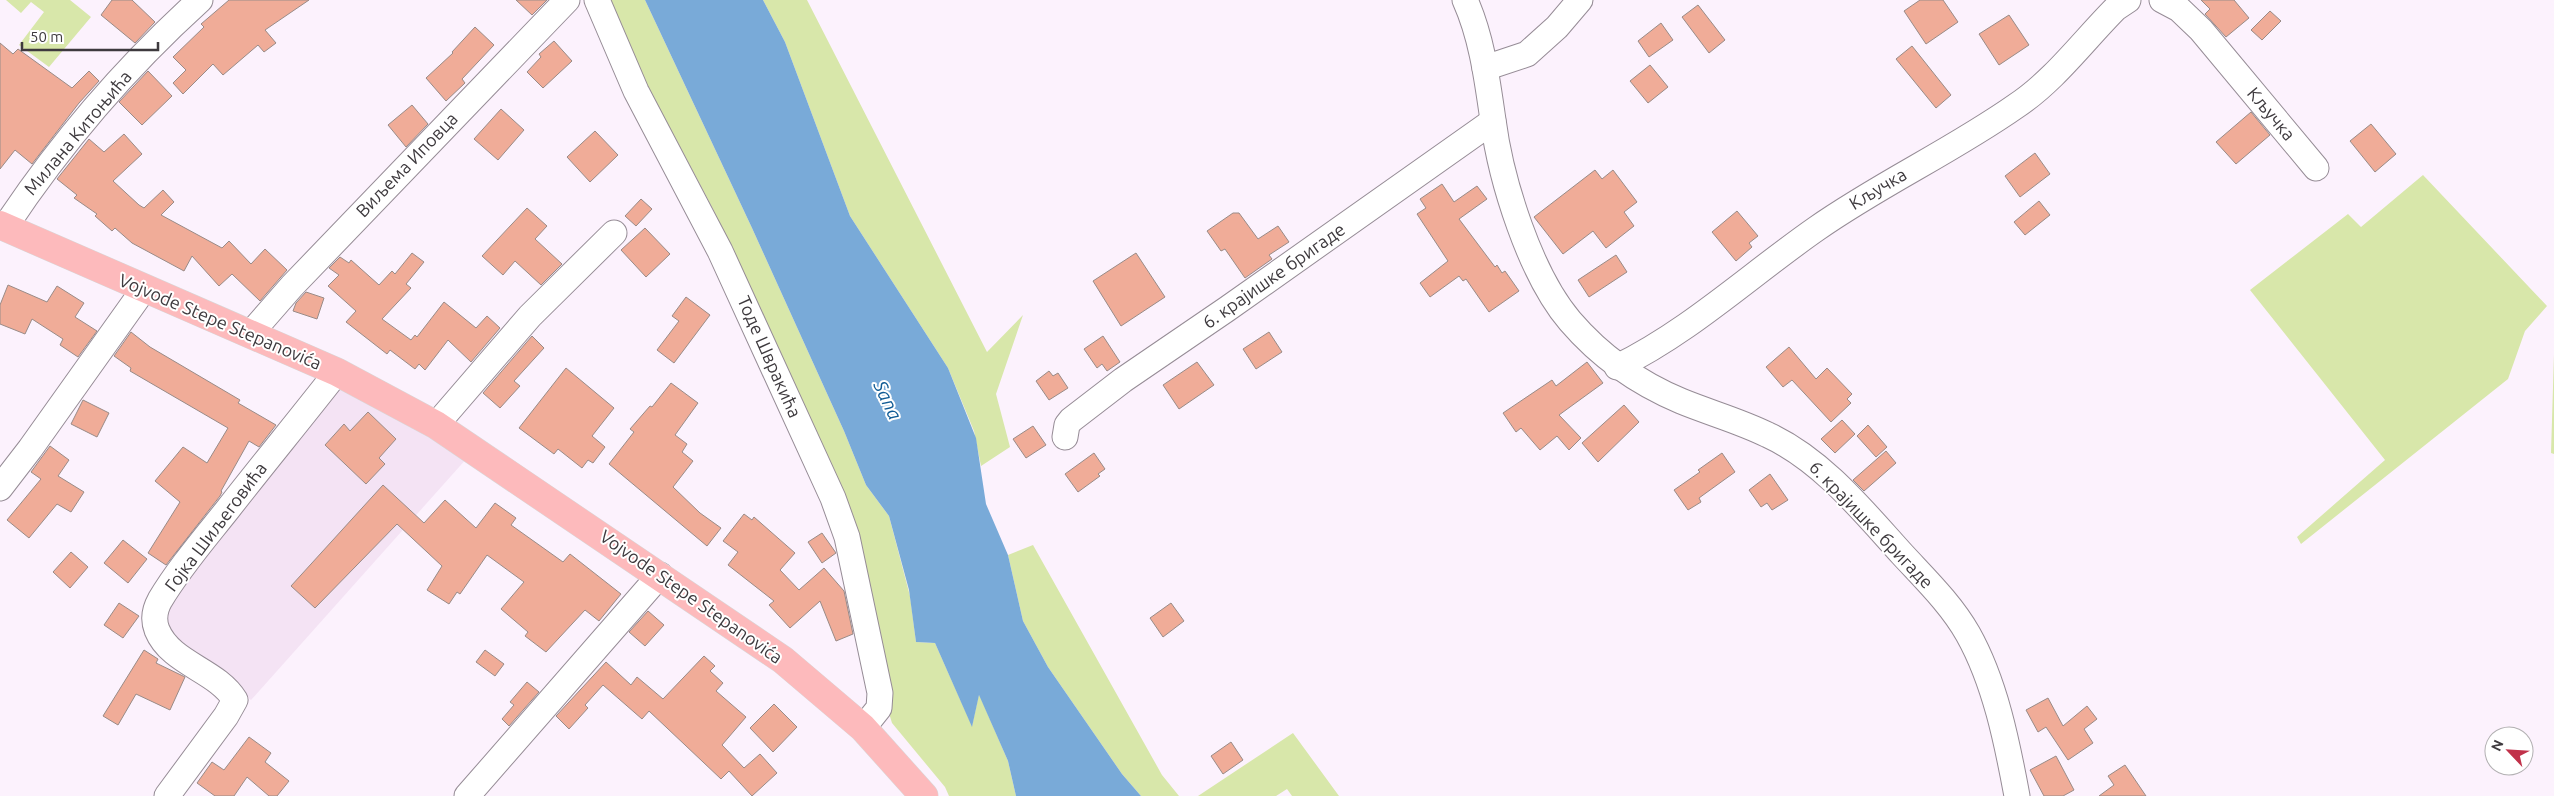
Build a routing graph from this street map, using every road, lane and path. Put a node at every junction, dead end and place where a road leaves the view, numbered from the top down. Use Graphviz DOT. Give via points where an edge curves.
graph roads {
  1 [pos="200,0"];
  2 [pos="567,0"];
  3 [pos="597,0"];
  4 [pos="1465,0"];
  5 [pos="1580,0"];
  6 [pos="2128,0"];
  7 [pos="2162,0"];
  8 [pos="1484,68"];
  9 [pos="1493,121"];
  10 [pos="2316,168"];
  11 [pos="2,226"];
  12 [pos="614,234"];
  13 [pos="144,289"];
  14 [pos="251,333"];
  15 [pos="1617,367"];
  16 [pos="337,372"];
  17 [pos="436,425"];
  18 [pos="1065,437"];
  19 [pos="0,488"];
  20 [pos="660,575"];
  21 [pos="863,728"];
  22 [pos="167,796"];
  23 [pos="468,796"];
  24 [pos="924,796"];
  25 [pos="2017,796"];
  1 -- 11 [label="street, Милана Китоњића" via="109,93 58,152"];
  2 -- 14 [label="street, Виљема Иповца" via="394,178"];
  3 -- 21 [label="street, Тоде Швракића" via="636,91 748,310 836,506 847,537 880,693 879,708"];
  4 -- 8 [label="street, 6. крајишке бригаде" via="1475,23"];
  5 -- 8 [label="street" via="1558,27 1527,54"];
  6 -- 15 [label="street, Кључка" via="2116,8 2041,86 2017,106 1868,194 1654,347"];
  7 -- 10 [label="street, Кључка" via="2179,9 2202,30"];
  8 -- 9 [label="street, 6. крајишке бригаде"];
  9 -- 15 [label="street, 6. крајишке бригаде" via="1509,190 1537,269 1569,320"];
  9 -- 18 [label="street, 6. крајишке бригаде" via="1123,380 1070,420"];
  11 -- 13 [label="main road, Vojvode Stepe Stepanovića"];
  12 -- 17 [label="street" via="530,316"];
  13 -- 14 [label="main road, Vojvode Stepe Stepanovića"];
  13 -- 19 [label="street"];
  14 -- 16 [label="main road, Vojvode Stepe Stepanovića"];
  15 -- 25 [label="street, 6. крајишке бригаде" via="1678,400 1790,446 1870,519 1932,587 1967,634 1988,678"];
  16 -- 17 [label="main road, Vojvode Stepe Stepanovića"];
  16 -- 22 [label="street, Гојка Шиљеговића" via="187,560 159,602 155,616 157,629 165,642 223,686 235,700"];
  17 -- 20 [label="main road, Vojvode Stepe Stepanovića"];
  20 -- 21 [label="main road, Vojvode Stepe Stepanovića" via="783,660"];
  20 -- 23 [label="street"];
  21 -- 24 [label="main road, Vojvode Stepe Stepanovića"];
}
